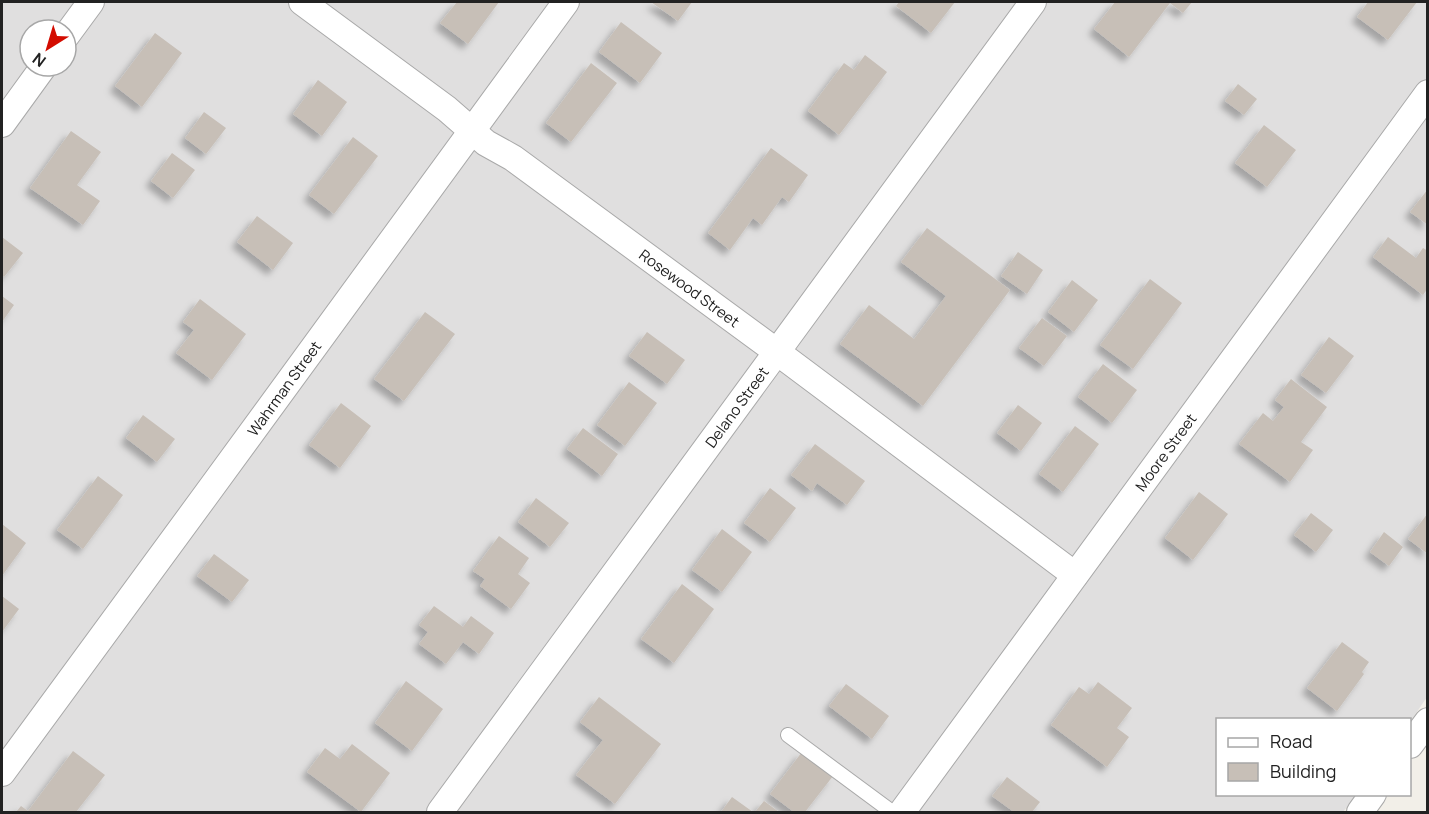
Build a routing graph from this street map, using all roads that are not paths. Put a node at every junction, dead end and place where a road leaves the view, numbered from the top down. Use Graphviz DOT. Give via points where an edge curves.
graph roads {
  1 [pos="91,2"];
  2 [pos="302,2"];
  3 [pos="566,2"];
  4 [pos="1033,2"];
  5 [pos="78,20"];
  6 [pos="35,78"];
  7 [pos="1428,93"];
  8 [pos="2,124"];
  9 [pos="472,131"];
  10 [pos="777,351"];
  11 [pos="1075,575"];
  12 [pos="1428,721"];
  13 [pos="788,735"];
  14 [pos="1411,744"];
  15 [pos="2,773"];
  16 [pos="1372,796"];
  17 [pos="440,813"];
  18 [pos="892,813"];
  19 [pos="902,813"];
  20 [pos="1360,813"];
  1 -- 5 [label="street"];
  2 -- 9 [label="street, Rosewood Street"];
  3 -- 9 [label="street, Wahrman Street"];
  4 -- 10 [label="street, Delano Street"];
  6 -- 8 [label="street"];
  7 -- 11 [label="street, Moore Street"];
  9 -- 10 [label="street, Rosewood Street"];
  9 -- 15 [label="street, Wahrman Street"];
  10 -- 11 [label="street, Rosewood Street"];
  10 -- 17 [label="street, Delano Street"];
  11 -- 19 [label="street, Moore Street"];
  12 -- 14 [label="street"];
  13 -- 18 [label="lane"];
  16 -- 20 [label="street"];
}
